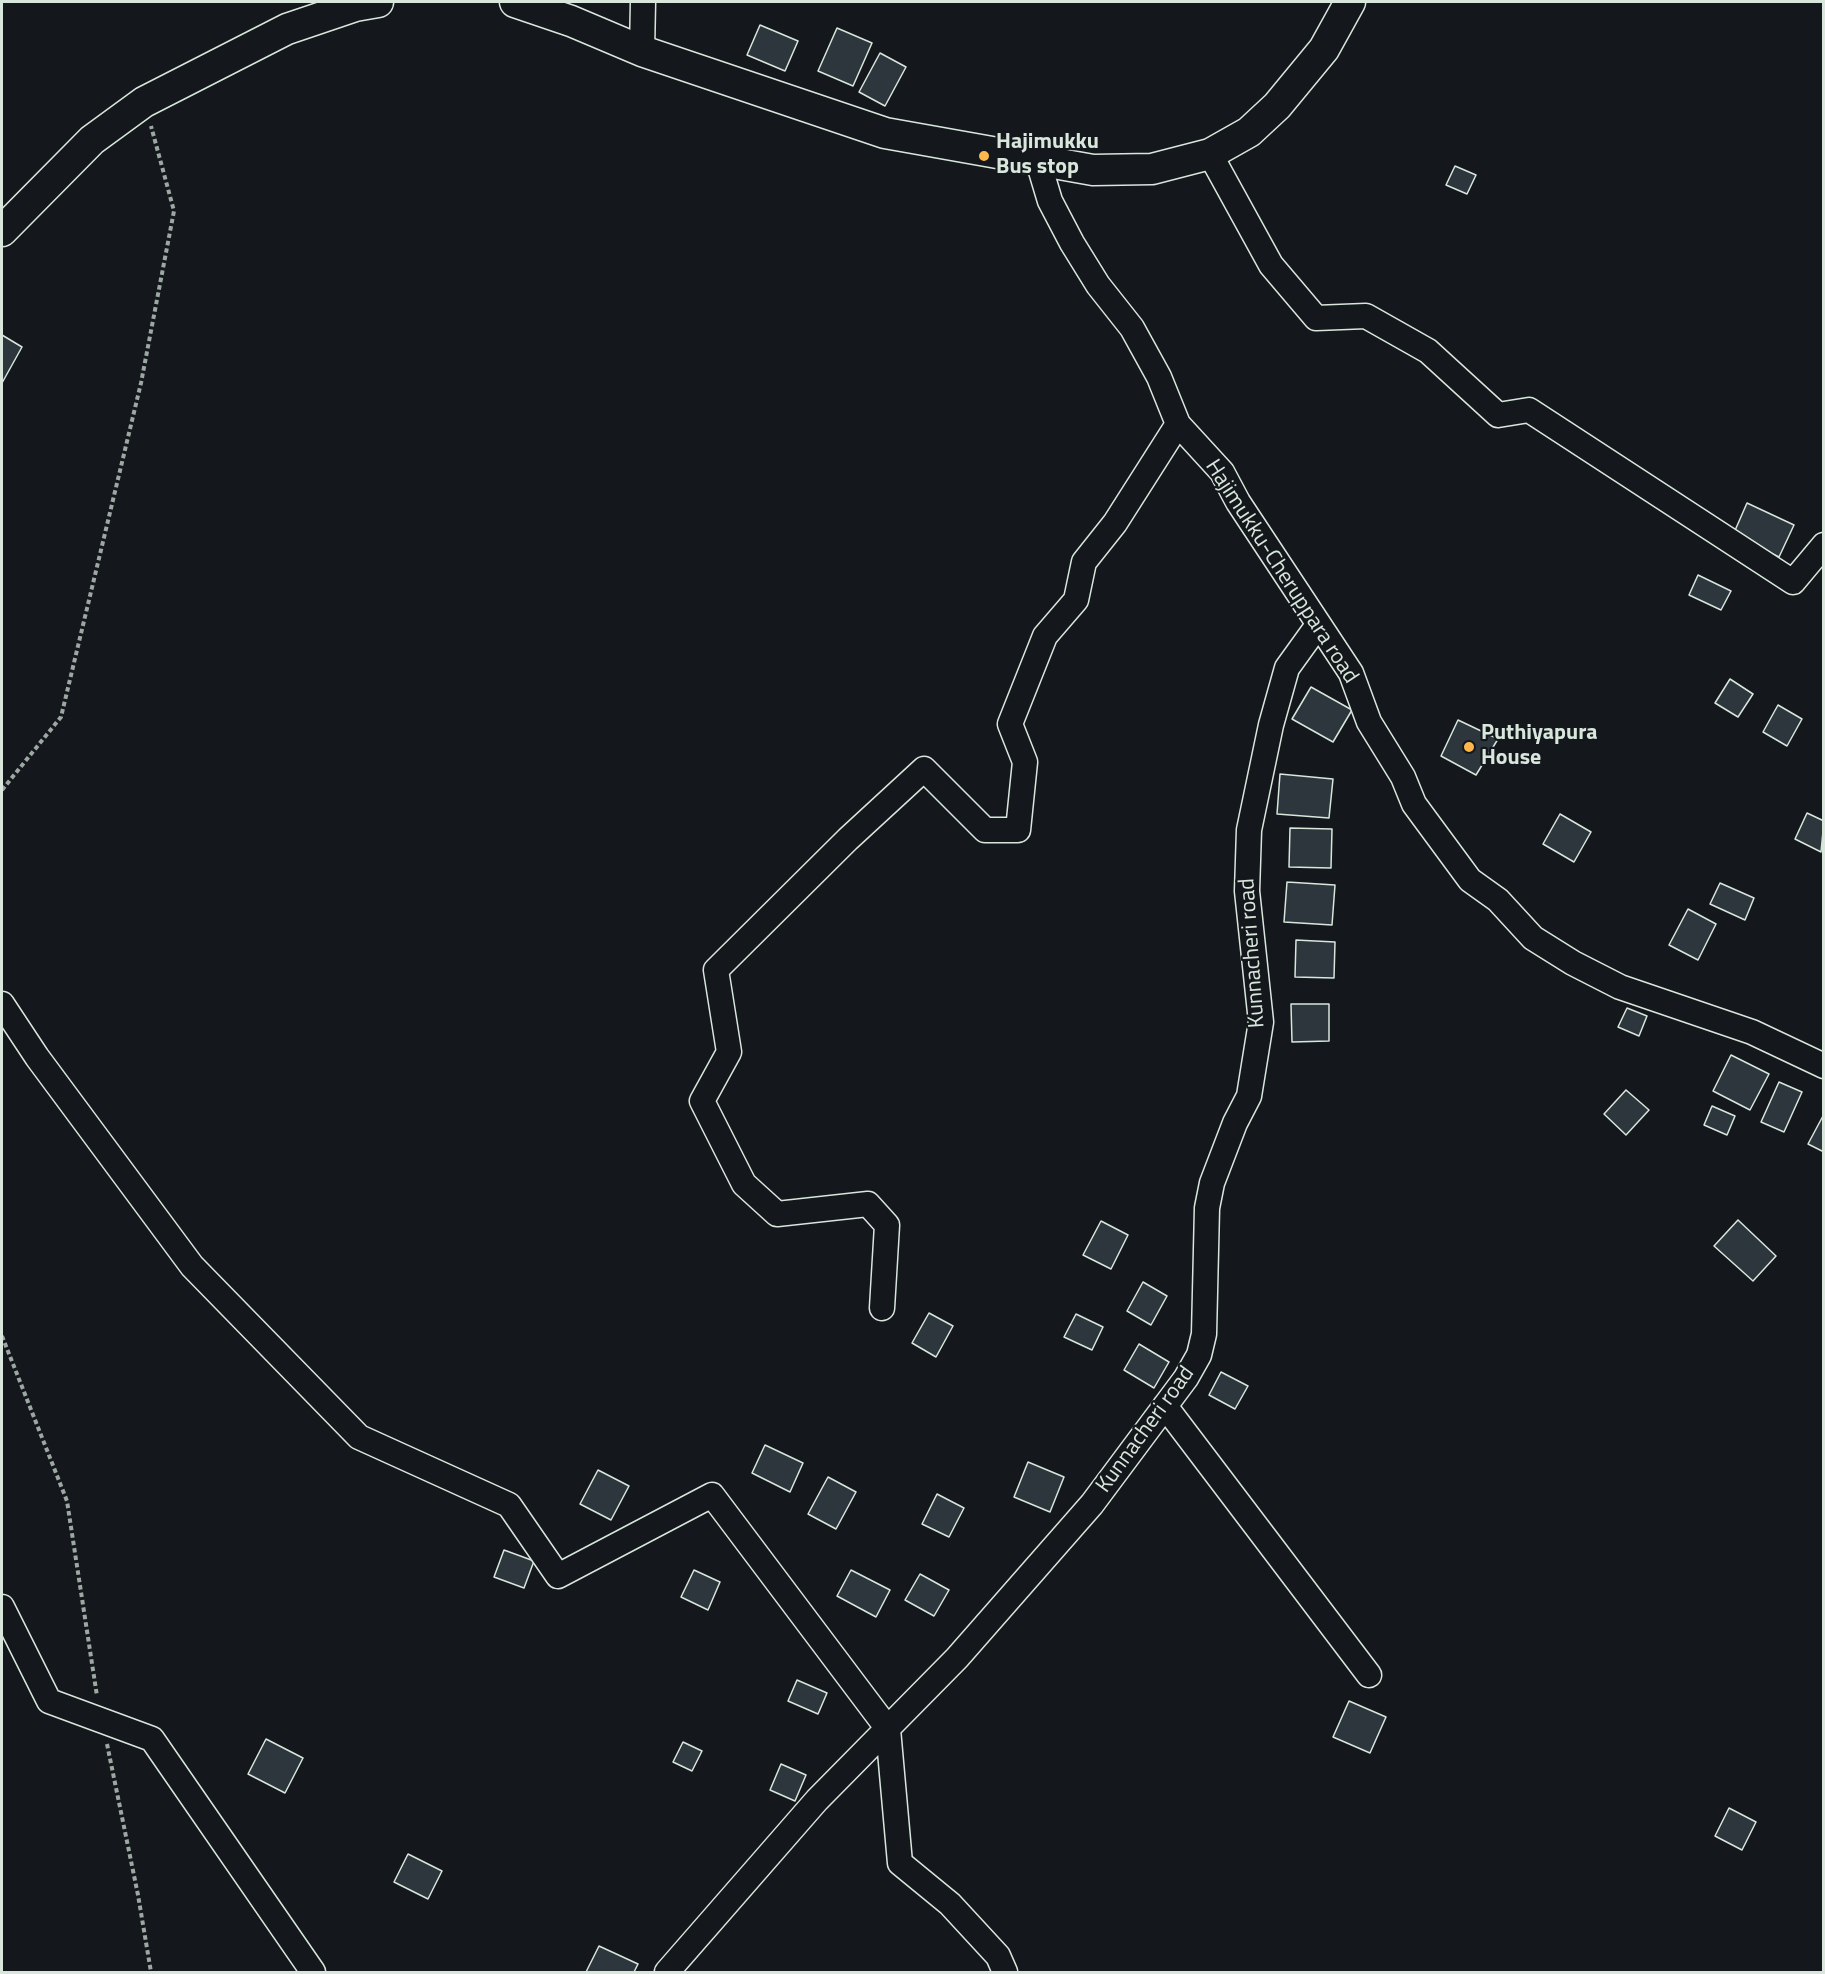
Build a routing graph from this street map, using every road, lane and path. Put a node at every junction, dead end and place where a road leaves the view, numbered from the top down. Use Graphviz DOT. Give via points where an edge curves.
graph roads {
  1 [pos="378,2"];
  2 [pos="515,2"];
  3 [pos="643,2"];
  4 [pos="1350,2"];
  5 [pos="642,51"];
  6 [pos="144,102"];
  7 [pos="1210,154"];
  8 [pos="1038,161"];
  9 [pos="2,231"];
  10 [pos="1178,424"];
  11 [pos="1824,545"];
  12 [pos="1318,625"];
  13 [pos="2,790"];
  14 [pos="2,1004"];
  15 [pos="1824,1066"];
  16 [pos="882,1308"];
  17 [pos="2,1336"];
  18 [pos="1165,1406"];
  19 [pos="2,1607"];
  20 [pos="1369,1675"];
  21 [pos="97,1698"];
  22 [pos="888,1728"];
  23 [pos="105,1733"];
  24 [pos="151,1972"];
  25 [pos="313,1972"];
  26 [pos="667,1972"];
  27 [pos="1005,1972"];
  1 -- 6 [label="main road" via="287,29"];
  2 -- 5 [label="main road"];
  3 -- 5 [label="street"];
  4 -- 7 [label="main road" via="1324,49 1277,106 1249,132"];
  5 -- 8 [label="main road" via="885,133"];
  6 -- 9 [label="main road" via="92,140"];
  6 -- 13 [label="path" via="174,211 141,383 61,717"];
  7 -- 8 [label="main road" via="1152,169 1093,170"];
  7 -- 11 [label="street" via="1271,265 1316,318 1366,316 1428,351 1498,415 1529,410 1793,582"];
  8 -- 10 [label="street, Hajimukku-Cheruppara road" via="1050,201 1066,233 1098,285 1132,328 1159,377"];
  10 -- 12 [label="street, Hajimukku-Cheruppara road" via="1222,472"];
  10 -- 16 [label="street" via="1115,523 1084,562 1076,600 1044,636 1010,724 1025,762 1018,830 985,830 924,769 716,970 729,1052 702,1101 744,1184 777,1214 868,1204 887,1225"];
  12 -- 15 [label="street, Hajimukku-Cheruppara road" via="1351,673 1369,722 1403,777 1414,804 1470,880 1498,900 1533,938 1620,987 1752,1032"];
  12 -- 18 [label="street, Kunnacheri road" via="1287,668 1249,830 1247,891 1261,1022 1253,1078 1212,1183 1207,1208 1199,1355"];
  14 -- 22 [label="street" via="36,1057 192,1266 359,1437 509,1505 558,1576 712,1495"];
  17 -- 21 [label="path" via="67,1501"];
  18 -- 20 [label="street"];
  18 -- 22 [label="street, Kunnacheri road" via="1092,1504 957,1658"];
  19 -- 25 [label="street" via="49,1701 152,1739"];
  22 -- 26 [label="street, Kunnacheri road" via="817,1800"];
  22 -- 27 [label="street" via="900,1863 950,1904 999,1956"];
  23 -- 24 [label="path"];
}
